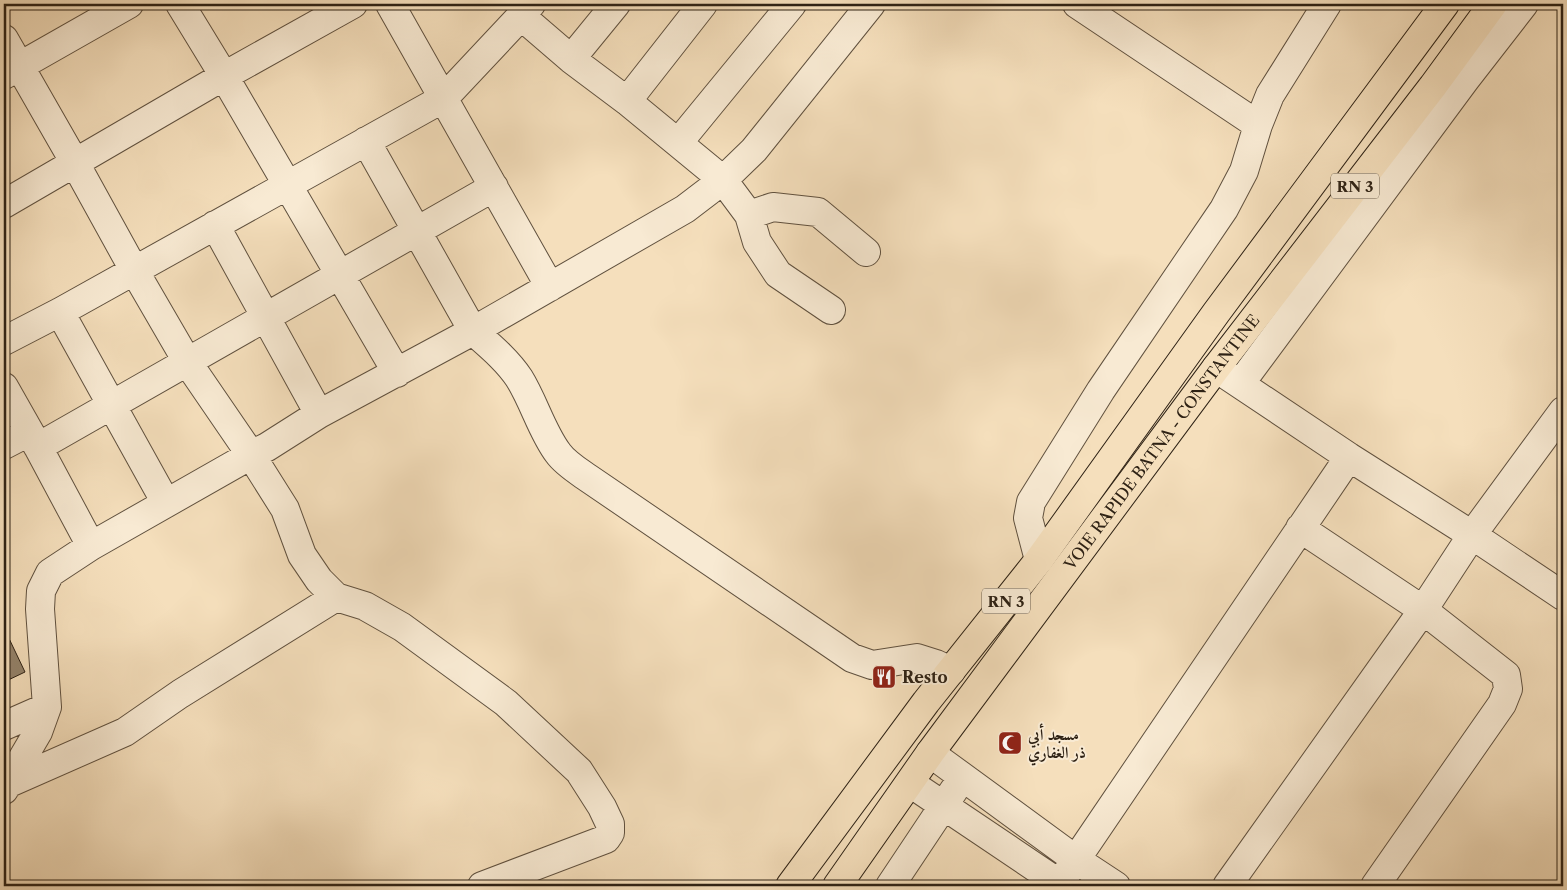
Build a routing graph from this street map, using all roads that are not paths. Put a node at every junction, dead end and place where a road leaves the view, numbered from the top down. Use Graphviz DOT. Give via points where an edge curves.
graph roads {
  1 [pos="129,4"];
  2 [pos="180,4"];
  3 [pos="353,4"];
  4 [pos="390,4"];
  5 [pos="616,4"];
  6 [pos="703,4"];
  7 [pos="792,4"];
  8 [pos="872,4"];
  9 [pos="1077,4"];
  10 [pos="1327,4"];
  11 [pos="1445,4"];
  12 [pos="1493,4"];
  13 [pos="1524,4"];
  14 [pos="526,10"];
  15 [pos="4,38"];
  16 [pos="571,59"];
  17 [pos="11,71"];
  18 [pos="224,76"];
  19 [pos="444,98"];
  20 [pos="627,101"];
  21 [pos="1258,124"];
  22 [pos="366,141"];
  23 [pos="678,143"];
  24 [pos="76,163"];
  25 [pos="723,180"];
  26 [pos="287,185"];
  27 [pos="494,187"];
  28 [pos="4,204"];
  29 [pos="749,216"];
  30 [pos="216,225"];
  31 [pos="418,231"];
  32 [pos="866,252"];
  33 [pos="134,270"];
  34 [pos="340,275"];
  35 [pos="550,286"];
  36 [pos="831,310"];
  37 [pos="60,312"];
  38 [pos="266,318"];
  39 [pos="474,331"];
  40 [pos="4,341"];
  41 [pos="188,363"];
  42 [pos="1216,368"];
  43 [pos="397,373"];
  44 [pos="1240,384"];
  45 [pos="4,388"];
  46 [pos="112,404"];
  47 [pos="1563,411"];
  48 [pos="319,414"];
  49 [pos="34,440"];
  50 [pos="4,445"];
  51 [pos="251,455"];
  52 [pos="1349,457"];
  53 [pos="166,504"];
  54 [pos="1300,528"];
  55 [pos="1472,535"];
  56 [pos="91,546"];
  57 [pos="1039,560"];
  58 [pos="1563,596"];
  59 [pos="336,597"];
  60 [pos="1423,610"];
  61 [pos="951,671"];
  62 [pos="47,707"];
  63 [pos="4,726"];
  64 [pos="930,753"];
  65 [pos="963,777"];
  66 [pos="910,783"];
  67 [pos="6,787"];
  68 [pos="944,805"];
  69 [pos="1075,859"];
  70 [pos="1060,885"];
  71 [pos="482,886"];
  72 [pos="790,886"];
  73 [pos="837,886"];
  74 [pos="890,886"];
  75 [pos="1116,886"];
  76 [pos="1228,886"];
  77 [pos="1375,886"];
  1 -- 17 [label="street"];
  2 -- 18 [label="street"];
  3 -- 18 [label="street"];
  4 -- 19 [label="street"];
  5 -- 16 [label="street"];
  6 -- 20 [label="street"];
  7 -- 23 [label="street"];
  8 -- 25 [label="street" via="754,150"];
  9 -- 21 [label="street"];
  10 -- 21 [label="street" via="1270,95"];
  11 -- 57 [label="highway, VOIE RAPIDE BATNA - CONSTANTINE / RN 3" via="1216,313"];
  12 -- 42 [label="highway, VOIE RAPIDE BATNA - CONSTANTINE / RN 3"];
  13 -- 44 [label="street"];
  14 -- 16 [label="street"];
  14 -- 19 [label="street"];
  15 -- 17 [label="street"];
  16 -- 20 [label="street"];
  17 -- 24 [label="street"];
  18 -- 24 [label="street"];
  18 -- 26 [label="street"];
  19 -- 22 [label="street"];
  19 -- 27 [label="street"];
  20 -- 23 [label="street"];
  21 -- 57 [label="street" via="1244,171 1224,209 1101,390 1031,502 1028,518"];
  22 -- 26 [label="street"];
  22 -- 31 [label="street"];
  23 -- 25 [label="street"];
  24 -- 28 [label="street"];
  24 -- 33 [label="street"];
  25 -- 29 [label="street"];
  25 -- 35 [label="street" via="685,209"];
  26 -- 30 [label="street"];
  26 -- 34 [label="street"];
  27 -- 31 [label="street"];
  27 -- 35 [label="street"];
  29 -- 32 [label="street" via="773,207 818,212"];
  29 -- 36 [label="street" via="758,242 778,274"];
  30 -- 33 [label="street"];
  30 -- 38 [label="street"];
  31 -- 34 [label="street"];
  31 -- 39 [label="street"];
  33 -- 37 [label="street"];
  33 -- 41 [label="street"];
  34 -- 38 [label="street"];
  34 -- 43 [label="street"];
  35 -- 39 [label="street"];
  37 -- 40 [label="street"];
  37 -- 46 [label="street"];
  38 -- 41 [label="street"];
  38 -- 48 [label="street"];
  39 -- 43 [label="street"];
  39 -- 61 [label="street" via="519,378 560,455 588,478 852,658 872,665 917,658"];
  41 -- 46 [label="street"];
  41 -- 51 [label="street"];
  42 -- 44 [label="street"];
  42 -- 64 [label="highway, VOIE RAPIDE BATNA - CONSTANTINE / RN 3"];
  43 -- 48 [label="street"];
  44 -- 52 [label="street"];
  45 -- 49 [label="street"];
  46 -- 49 [label="street"];
  46 -- 53 [label="street"];
  47 -- 55 [label="street"];
  48 -- 51 [label="street"];
  49 -- 50 [label="street"];
  49 -- 56 [label="street"];
  51 -- 53 [label="street"];
  51 -- 59 [label="street" via="285,508 302,555 319,580"];
  52 -- 54 [label="street"];
  52 -- 55 [label="street"];
  53 -- 56 [label="street"];
  54 -- 60 [label="street"];
  54 -- 69 [label="street"];
  55 -- 58 [label="street"];
  55 -- 60 [label="street"];
  56 -- 62 [label="street" via="50,573 40,591"];
  57 -- 61 [label="highway, VOIE RAPIDE BATNA - CONSTANTINE / RN 3"];
  59 -- 67 [label="street" via="125,732"];
  59 -- 71 [label="street" via="365,606 402,627 506,703 579,771 602,807 610,824 606,839"];
  60 -- 76 [label="street"];
  60 -- 77 [label="street" via="1506,675 1508,689 1502,704"];
  61 -- 72 [label="highway, VOIE RAPIDE BATNA - CONSTANTINE / RN 3"];
  62 -- 63 [label="street"];
  62 -- 67 [label="street" via="38,732"];
  64 -- 65 [label="street"];
  64 -- 66 [label="highway, VOIE RAPIDE BATNA - CONSTANTINE / RN 3"];
  65 -- 68 [label="street"];
  65 -- 69 [label="street"];
  66 -- 68 [label="street"];
  66 -- 73 [label="highway, VOIE RAPIDE BATNA - CONSTANTINE / RN 3"];
  68 -- 70 [label="street"];
  68 -- 74 [label="street"];
  69 -- 70 [label="street"];
  69 -- 75 [label="street"];
}
